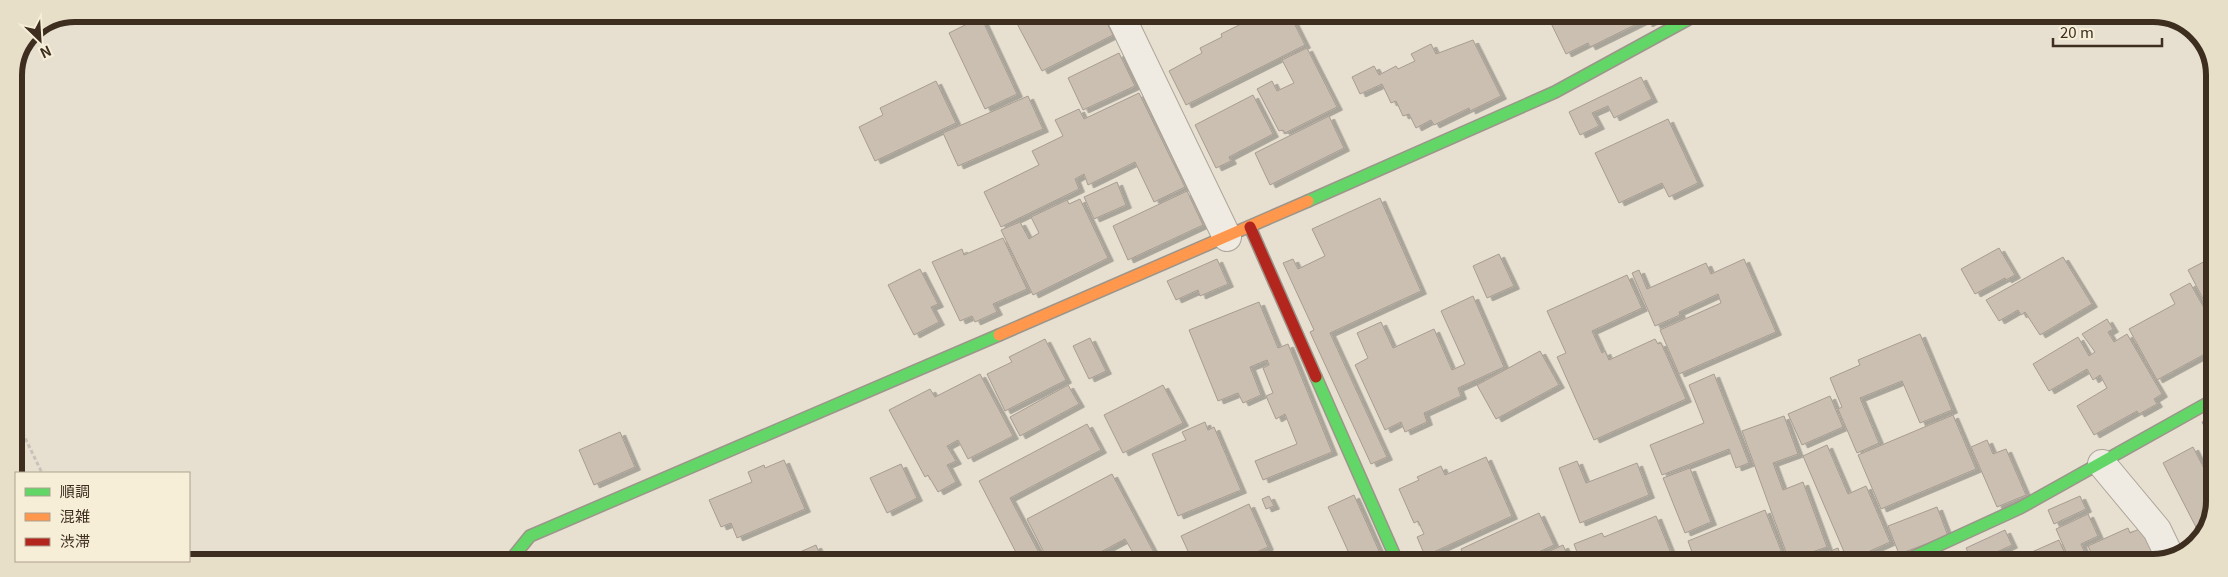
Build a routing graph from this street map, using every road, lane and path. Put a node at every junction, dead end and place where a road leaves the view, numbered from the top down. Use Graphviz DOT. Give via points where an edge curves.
graph roads {
  1 [pos="1124,22"];
  2 [pos="1683,22"];
  3 [pos="1239,232"];
  4 [pos="2206,404"];
  5 [pos="23,434"];
  6 [pos="2102,464"];
  7 [pos="42,472"];
  8 [pos="2168,552"];
  9 [pos="515,554"];
  10 [pos="1394,554"];
  11 [pos="1923,554"];
  1 -- 3 [label="street"];
  2 -- 3 [label="street" via="1555,92"];
  3 -- 9 [label="street" via="530,536"];
  3 -- 10 [label="street"];
  4 -- 6 [label="street"];
  5 -- 7 [label="path"];
  6 -- 8 [label="street" via="2157,530"];
  6 -- 11 [label="street" via="1953,542"];
}
